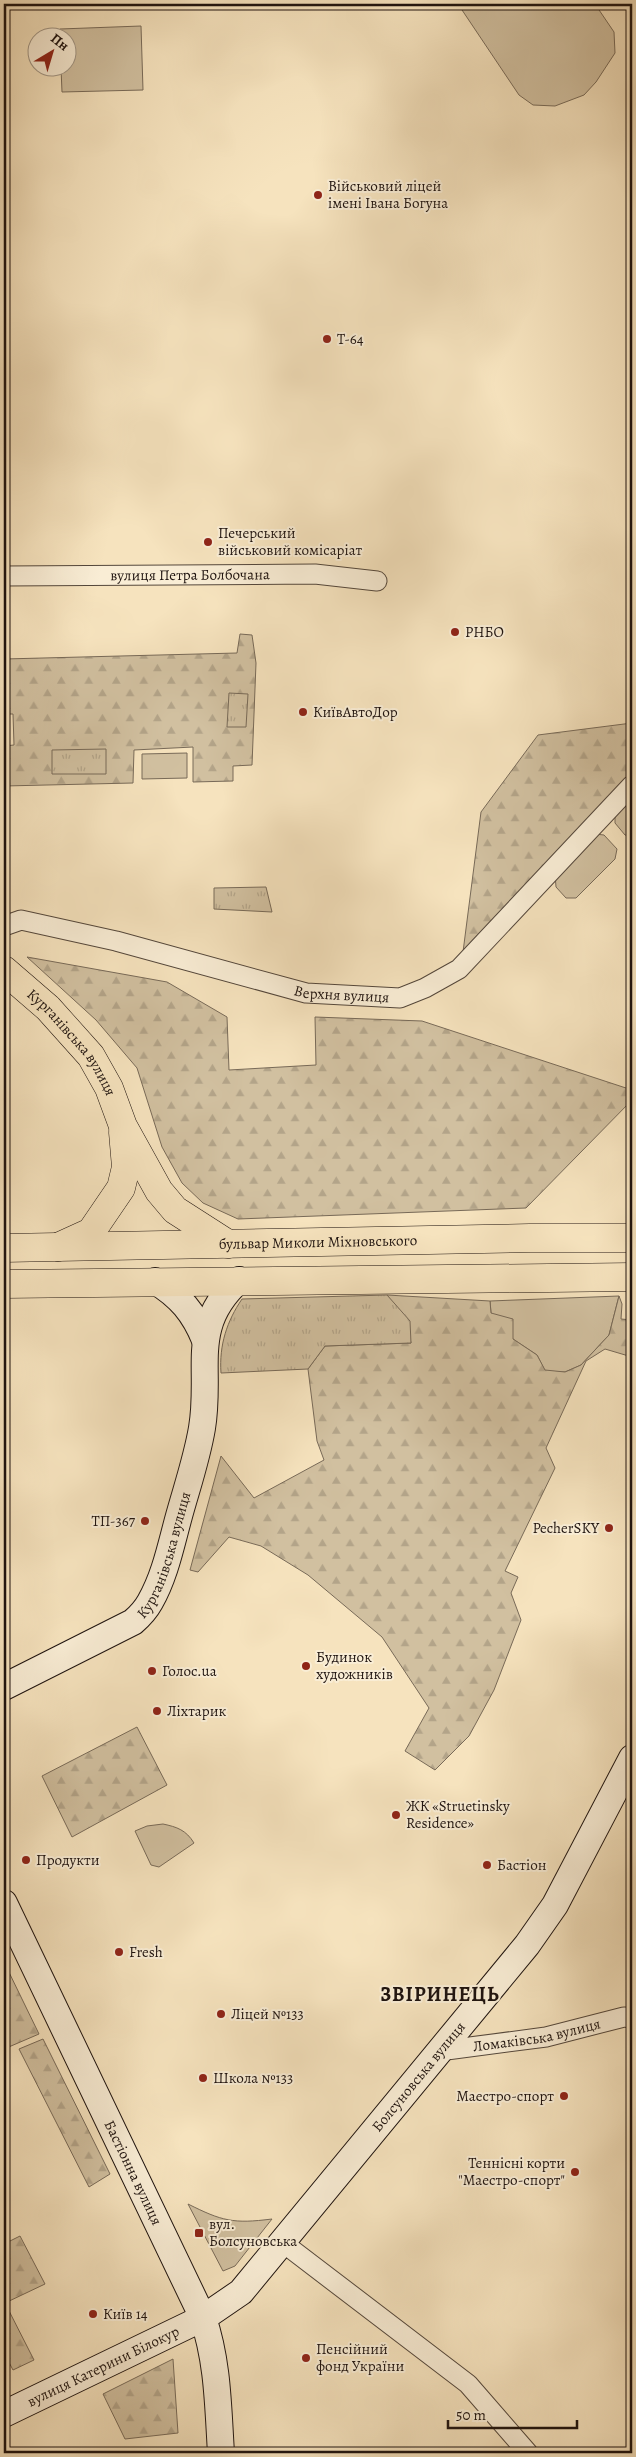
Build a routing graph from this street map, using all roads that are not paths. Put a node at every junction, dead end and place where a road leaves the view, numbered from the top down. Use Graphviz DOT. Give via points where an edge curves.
graph roads {
  1 [pos="4,576"];
  2 [pos="377,581"];
  3 [pos="632,785"];
  4 [pos="4,926"];
  5 [pos="4,970"];
  6 [pos="123,1126"];
  7 [pos="632,1238"];
  8 [pos="228,1244"];
  9 [pos="58,1247"];
  10 [pos="4,1248"];
  11 [pos="632,1277"];
  12 [pos="239,1280"];
  13 [pos="155,1281"];
  14 [pos="4,1284"];
  15 [pos="205,1340"];
  16 [pos="4,1687"];
  17 [pos="632,1758"];
  18 [pos="4,1903"];
  19 [pos="630,2014"];
  20 [pos="439,2051"];
  21 [pos="282,2242"];
  22 [pos="203,2318"];
  23 [pos="4,2414"];
  24 [pos="221,2453"];
  25 [pos="528,2453"];
  1 -- 2 [label="street, вулиця Петра Болбочана" via="315,574"];
  3 -- 4 [label="street, Верхня вулиця" via="459,968 400,998 306,993 116,941 21,920"];
  5 -- 6 [label="main road, Курганівська вулиця" via="48,1008 91,1056 109,1088"];
  6 -- 8 [label="main road, Курганівська вулиця" via="159,1191 175,1210"];
  6 -- 9 [label="main road, Курганівська вулиця" via="126,1167 121,1188 91,1232"];
  7 -- 8 [label="main road, бульвар Миколи Міхновського"];
  8 -- 9 [label="main road, бульвар Миколи Міхновського"];
  9 -- 10 [label="main road, бульвар Миколи Міхновського"];
  11 -- 12 [label="main road"];
  12 -- 13 [label="main road"];
  12 -- 15 [label="street, Курганівська вулиця" via="225,1292 216,1306 208,1322"];
  13 -- 14 [label="main road"];
  13 -- 15 [label="street, Курганівська вулиця" via="185,1304"];
  15 -- 16 [label="street, Курганівська вулиця" via="206,1399 202,1429 167,1558 149,1604 133,1622"];
  17 -- 20 [label="street, Болсуновська вулиця" via="555,1905 522,1952"];
  18 -- 22 [label="street, Бастіонна вулиця"];
  19 -- 20 [label="street, Ломаківська вулиця" via="546,2037"];
  20 -- 21 [label="street, Болсуновська вулиця"];
  21 -- 22 [label="street, Болсуновська вулиця" via="241,2292"];
  21 -- 25 [label="street" via="468,2384"];
  22 -- 23 [label="street, вулиця Катерини Білокур"];
  22 -- 24 [label="street, Бастіонна вулиця" via="216,2370"];
}
